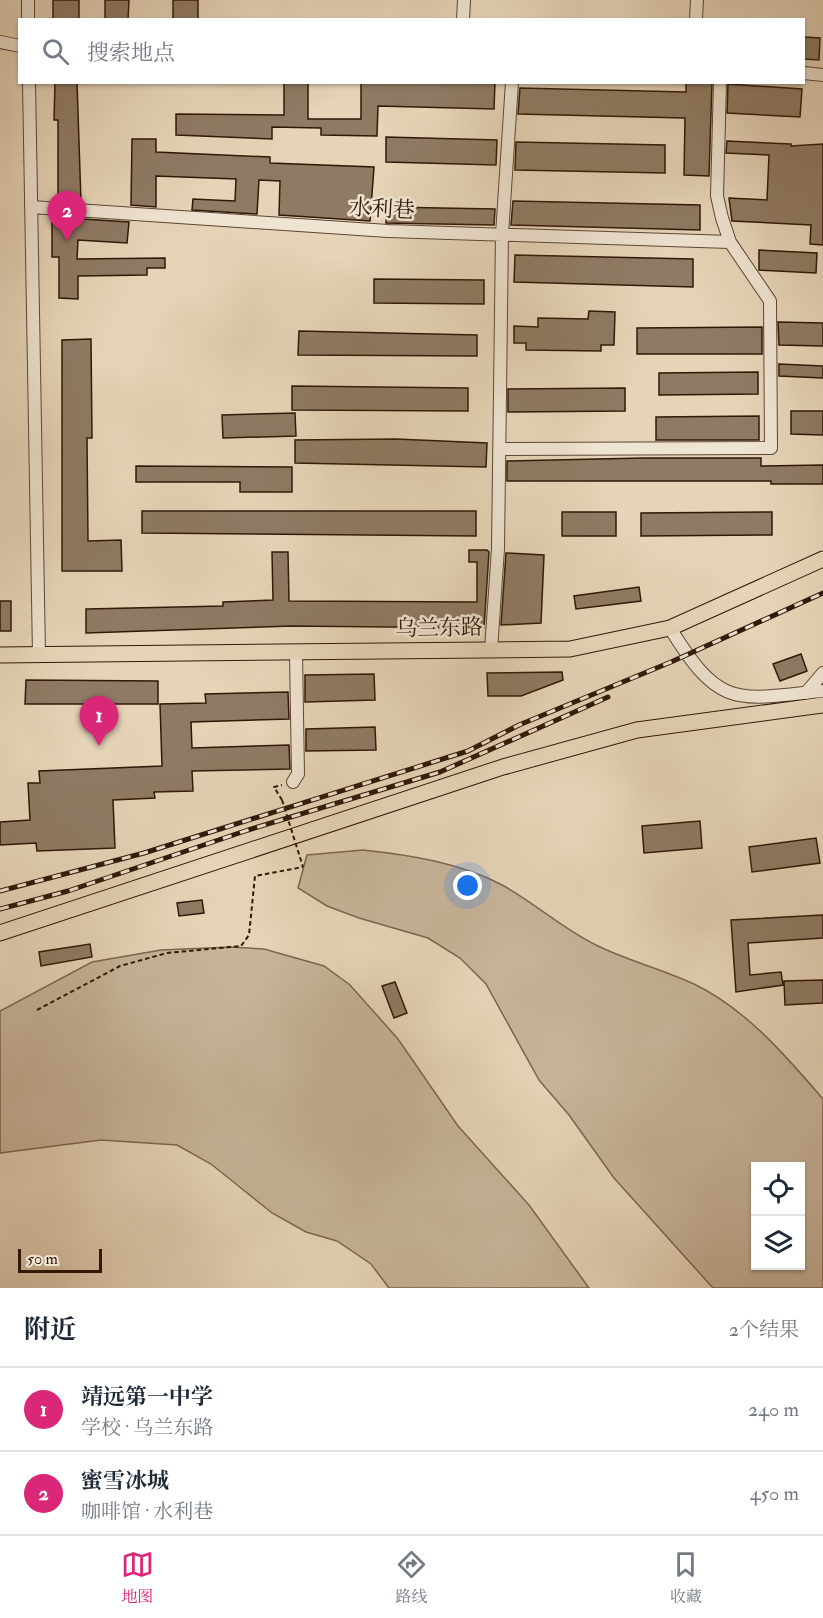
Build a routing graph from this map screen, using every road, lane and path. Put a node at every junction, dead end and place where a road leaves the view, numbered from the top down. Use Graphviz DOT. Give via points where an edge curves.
graph roads {
  1 [pos="28,0"];
  2 [pos="464,0"];
  3 [pos="697,0"];
  4 [pos="28,18"];
  5 [pos="463,18"];
  6 [pos="696,18"];
  7 [pos="0,42"];
  8 [pos="18,46"];
  9 [pos="805,73"];
  10 [pos="823,75"];
  11 [pos="29,84"];
  12 [pos="512,84"];
  13 [pos="720,84"];
  14 [pos="31,207"];
  15 [pos="502,235"];
  16 [pos="730,242"];
  17 [pos="500,449"];
  18 [pos="823,559"];
  19 [pos="670,628"];
  20 [pos="491,650"];
  21 [pos="296,653"];
  22 [pos="0,655"];
  23 [pos="39,655"];
  24 [pos="823,673"];
  25 [pos="823,691"];
  26 [pos="806,693"];
  27 [pos="823,705"];
  28 [pos="293,782"];
  29 [pos="0,933"];
  30 [pos="37,1010"];
  1 -- 4 [label="street"];
  2 -- 5 [label="street"];
  3 -- 6 [label="street"];
  7 -- 8 [label="street"];
  9 -- 10 [label="street"];
  11 -- 14 [label="street"];
  12 -- 15 [label="street"];
  13 -- 16 [label="street" via="717,196"];
  14 -- 15 [label="street, 水利巷"];
  14 -- 23 [label="street"];
  15 -- 16 [label="street, 水利巷"];
  15 -- 17 [label="street"];
  16 -- 17 [label="street" via="770,301 771,448"];
  17 -- 20 [label="street"];
  18 -- 19 [label="main road, 乌兰东路"];
  19 -- 20 [label="main road, 乌兰东路" via="570,649"];
  19 -- 26 [label="street" via="688,659 711,683 731,695 754,698"];
  20 -- 21 [label="main road, 乌兰东路"];
  21 -- 23 [label="main road, 乌兰东路"];
  21 -- 28 [label="street" via="298,774"];
  22 -- 23 [label="main road, 乌兰东路"];
  24 -- 26 [label="street"];
  25 -- 26 [label="street"];
  27 -- 29 [label="main road" via="638,730 503,767"];
  28 -- 30 [label="path, bridge" via="274,787 282,800 303,867 255,876 249,935 241,946 167,953 120,966"];
}
